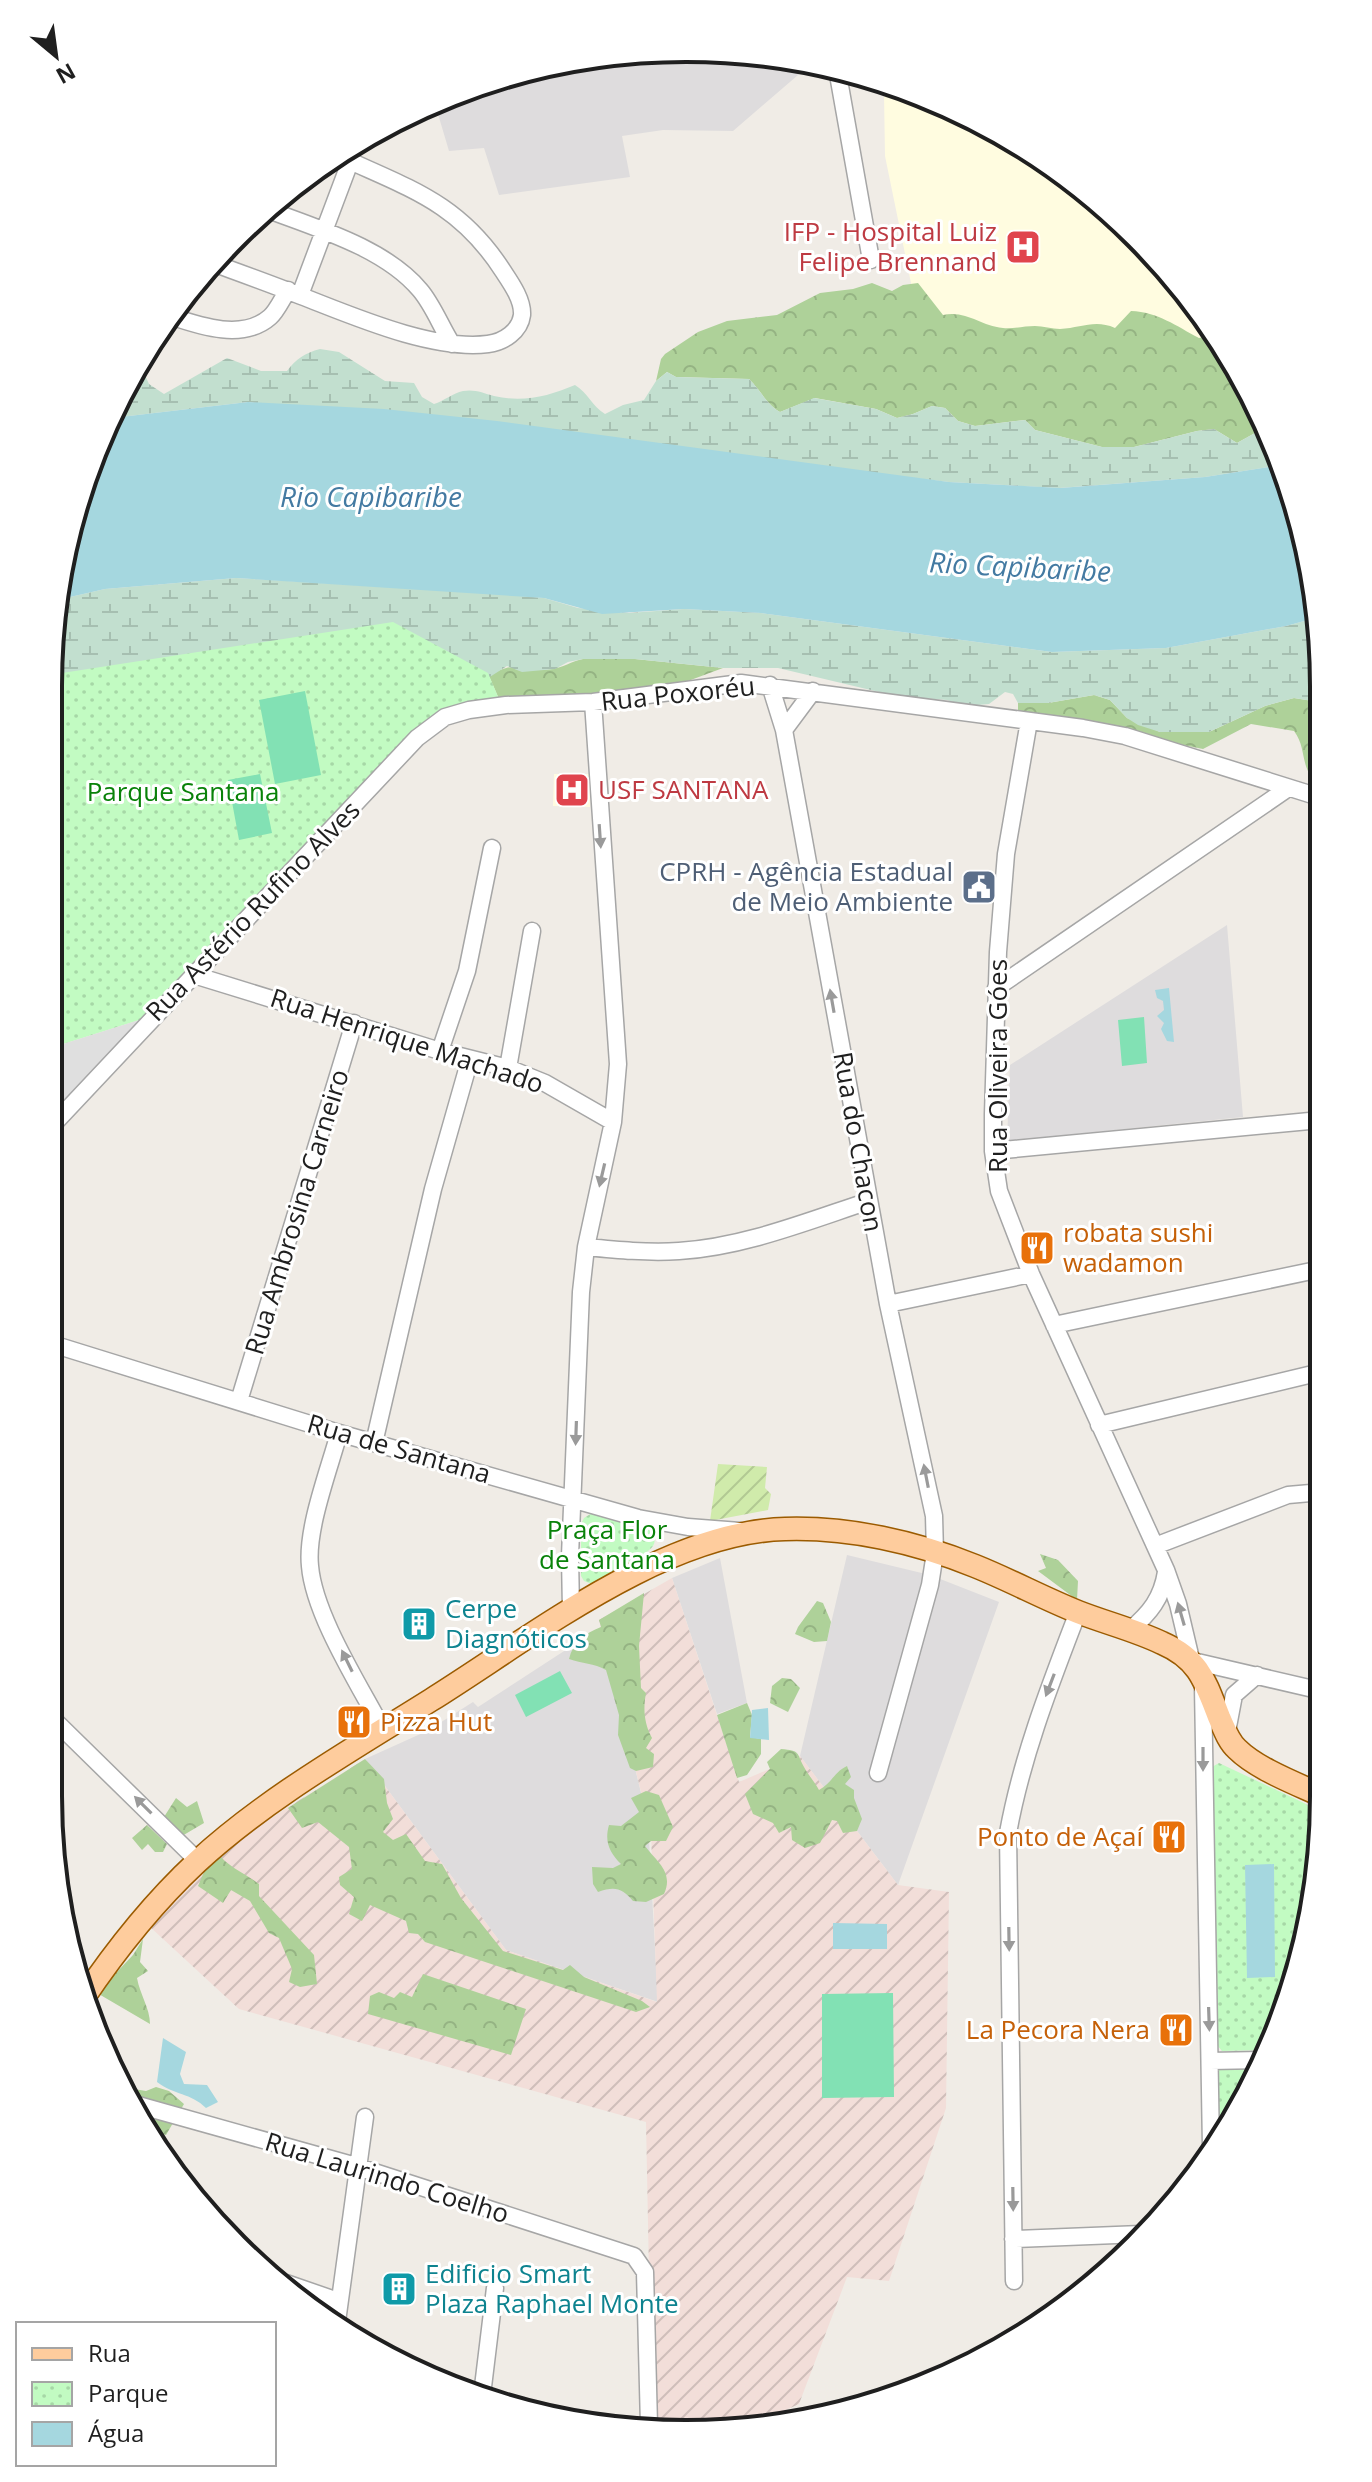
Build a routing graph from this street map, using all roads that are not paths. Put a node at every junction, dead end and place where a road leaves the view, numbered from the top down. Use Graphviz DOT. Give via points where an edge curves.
graph roads {
  1 [pos="841,81"];
  2 [pos="350,161"];
  3 [pos="342,165"];
  4 [pos="279,214"];
  5 [pos="323,231"];
  6 [pos="871,260"];
  7 [pos="224,267"];
  8 [pos="294,293"];
  9 [pos="181,320"];
  10 [pos="452,344"];
  11 [pos="770,685"];
  12 [pos="813,691"];
  13 [pos="593,702"];
  14 [pos="469,710"];
  15 [pos="1029,721"];
  16 [pos="784,730"];
  17 [pos="1287,789"];
  18 [pos="1310,795"];
  19 [pos="492,848"];
  20 [pos="532,931"];
  21 [pos="194,975"];
  22 [pos="996,988"];
  23 [pos="354,1023"];
  24 [pos="440,1051"];
  25 [pos="470,1059"];
  26 [pos="508,1068"];
  27 [pos="62,1115"];
  28 [pos="1310,1121"];
  29 [pos="613,1122"];
  30 [pos="993,1151"];
  31 [pos="869,1201"];
  32 [pos="586,1247"];
  33 [pos="1310,1271"];
  34 [pos="1031,1274"];
  35 [pos="888,1304"];
  36 [pos="1054,1325"];
  37 [pos="62,1347"];
  38 [pos="1310,1375"];
  39 [pos="239,1401"];
  40 [pos="1099,1425"];
  41 [pos="339,1433"];
  42 [pos="374,1443"];
  43 [pos="1310,1493"];
  44 [pos="574,1500"];
  45 [pos="754,1531"];
  46 [pos="1155,1546"];
  47 [pos="935,1553"];
  48 [pos="1166,1570"];
  49 [pos="571,1611"];
  50 [pos="1078,1612"];
  51 [pos="1130,1630"];
  52 [pos="1196,1667"];
  53 [pos="1257,1675"];
  54 [pos="1310,1688"];
  55 [pos="62,1728"];
  56 [pos="383,1730"];
  57 [pos="1227,1734"];
  58 [pos="878,1773"];
  59 [pos="1310,1790"];
  60 [pos="198,1861"];
  61 [pos="92,1986"];
  62 [pos="1251,2060"];
  63 [pos="1210,2061"];
  64 [pos="145,2107"];
  65 [pos="365,2117"];
  66 [pos="1211,2133"];
  67 [pos="356,2166"];
  68 [pos="1129,2234"];
  69 [pos="1013,2239"];
  70 [pos="1014,2281"];
  71 [pos="495,2288"];
  72 [pos="304,2289"];
  73 [pos="338,2301"];
  74 [pos="337,2314"];
  75 [pos="483,2386"];
  76 [pos="649,2419"];
  1 -- 6 [label="street"];
  2 -- 10 [label="street" via="441,204 490,250 509,279 522,306 514,332 488,344"];
  3 -- 5 [label="street"];
  4 -- 5 [label="street"];
  5 -- 8 [label="street"];
  5 -- 10 [label="street" via="386,260 408,277"];
  7 -- 8 [label="street"];
  8 -- 9 [label="street" via="270,317 243,329"];
  8 -- 10 [label="street"];
  11 -- 12 [label="street, Rua Poxoréu"];
  11 -- 13 [label="street, Rua Poxoréu" via="715,685"];
  11 -- 16 [label="street, Rua do Chacon"];
  12 -- 15 [label="street, Rua Poxoréu"];
  12 -- 16 [label="street"];
  13 -- 14 [label="street, Rua Poxoréu"];
  13 -- 29 [label="street, one-way" via="618,1064"];
  14 -- 21 [label="street, Rua Astério Rufino Alves" via="445,717 417,738"];
  15 -- 17 [label="street, Rua Poxoréu" via="1125,736"];
  15 -- 22 [label="street, Rua Oliveira Góes" via="1006,854"];
  31 -- 16 [label="street, Rua do Chacon, one-way"];
  17 -- 18 [label="street, Rua Poxoréu"];
  17 -- 22 [label="street"];
  19 -- 24 [label="street" via="467,971"];
  20 -- 26 [label="street"];
  21 -- 23 [label="street, Rua Henrique Machado"];
  21 -- 27 [label="street, Rua Astério Rufino Alves"];
  22 -- 30 [label="street, Rua Oliveira Góes"];
  23 -- 24 [label="street, Rua Henrique Machado"];
  23 -- 39 [label="street, Rua Ambrosina Carneiro"];
  24 -- 25 [label="street, Rua Henrique Machado"];
  25 -- 26 [label="street, Rua Henrique Machado"];
  25 -- 42 [label="street"];
  26 -- 29 [label="street, Rua Henrique Machado"];
  28 -- 30 [label="street"];
  29 -- 32 [label="street, one-way"];
  30 -- 34 [label="street, Rua Oliveira Góes" via="999,1191"];
  31 -- 32 [label="street" via="704,1248 657,1252"];
  31 -- 35 [label="street, Rua do Chacon"];
  32 -- 44 [label="street, one-way"];
  33 -- 36 [label="street"];
  34 -- 35 [label="street"];
  34 -- 36 [label="street, Rua Oliveira Góes"];
  47 -- 35 [label="street, Rua do Chacon, one-way" via="931,1503"];
  36 -- 40 [label="street, Rua Oliveira Góes"];
  37 -- 39 [label="street, Rua de Santana"];
  38 -- 40 [label="street"];
  39 -- 41 [label="street, Rua de Santana"];
  40 -- 46 [label="street, Rua Oliveira Góes"];
  41 -- 42 [label="street, Rua de Santana"];
  56 -- 41 [label="street, one-way" via="326,1618 309,1564 311,1537"];
  42 -- 44 [label="street, Rua de Santana"];
  43 -- 46 [label="street" via="1288,1495"];
  44 -- 45 [label="street, Rua de Santana" via="688,1527"];
  44 -- 49 [label="street"];
  45 -- 47 [label="main road" via="834,1531"];
  45 -- 49 [label="main road" via="679,1552"];
  46 -- 48 [label="street, Rua Oliveira Góes"];
  47 -- 50 [label="main road"];
  47 -- 58 [label="street, Rua do Chacon"];
  48 -- 51 [label="street" via="1157,1602"];
  52 -- 48 [label="street, Rua Oliveira Góes, one-way"];
  49 -- 56 [label="main road"];
  50 -- 51 [label="main road"];
  50 -- 69 [label="street, one-way" via="1030,1740 1008,1833"];
  51 -- 52 [label="main road" via="1161,1642"];
  52 -- 53 [label="street"];
  52 -- 57 [label="main road"];
  52 -- 63 [label="street, Rua Oliveira Góes, one-way"];
  53 -- 54 [label="street"];
  53 -- 57 [label="street" via="1234,1695"];
  60 -- 55 [label="street, one-way"];
  56 -- 60 [label="main road" via="277,1800"];
  57 -- 59 [label="main road" via="1240,1752"];
  60 -- 61 [label="main road" via="160,1899"];
  62 -- 63 [label="street"];
  63 -- 66 [label="street, Rua Oliveira Góes"];
  64 -- 67 [label="street, Rua Laurindo Coelho"];
  65 -- 67 [label="street"];
  67 -- 73 [label="street"];
  67 -- 76 [label="street, Rua Laurindo Coelho" via="634,2256 645,2272"];
  68 -- 69 [label="street"];
  69 -- 70 [label="street"];
  71 -- 75 [label="street"];
  72 -- 73 [label="street"];
  73 -- 74 [label="street"];
}
